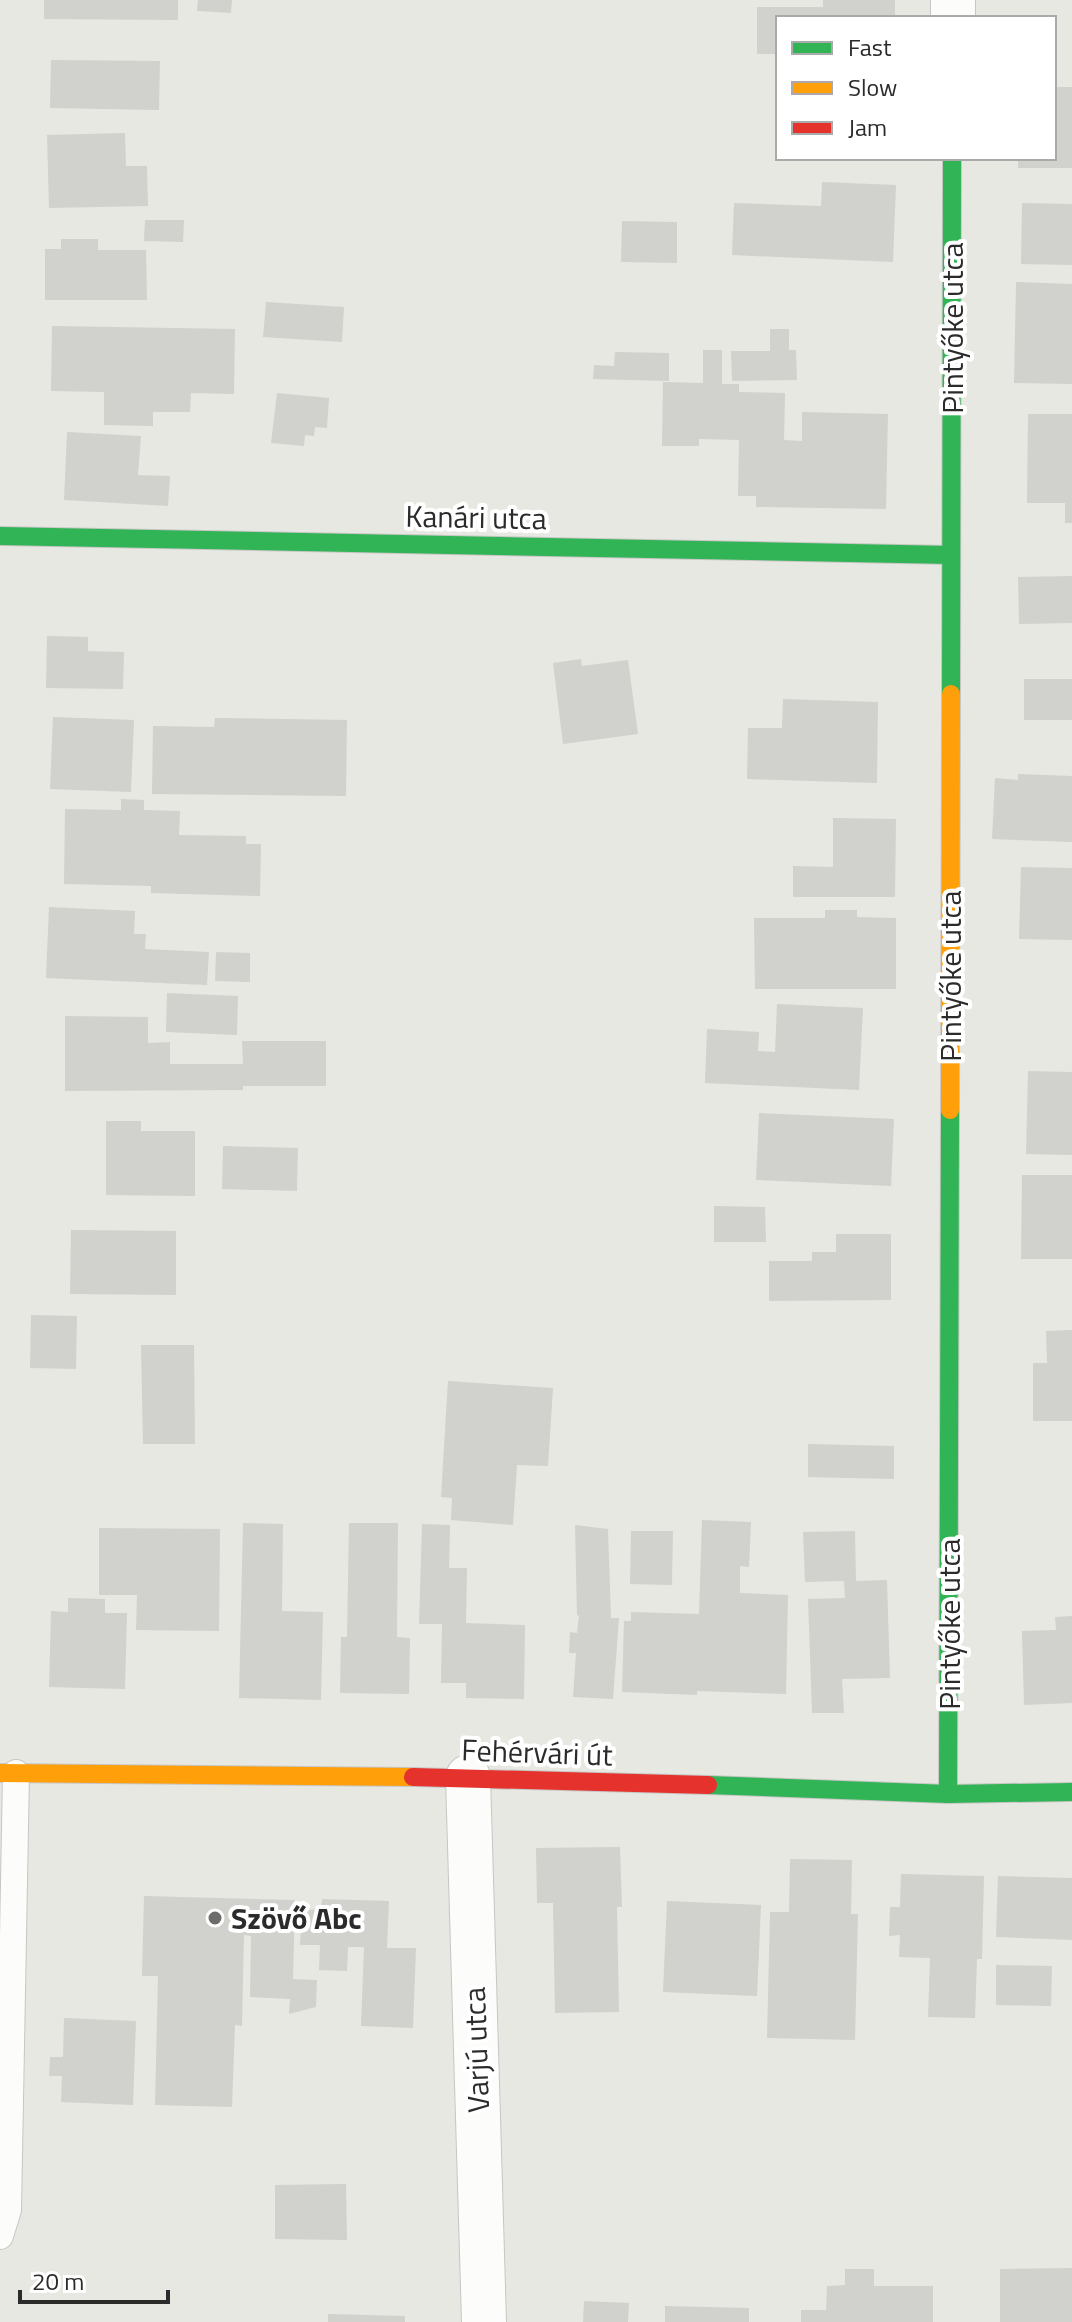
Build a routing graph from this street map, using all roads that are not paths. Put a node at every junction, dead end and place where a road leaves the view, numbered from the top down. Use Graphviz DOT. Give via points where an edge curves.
graph roads {
  1 [pos="952,160"];
  2 [pos="0,536"];
  3 [pos="951,555"];
  4 [pos="8,1773"];
  5 [pos="468,1777"];
  6 [pos="1072,1792"];
  7 [pos="948,1794"];
  8 [pos="0,2236"];
  9 [pos="484,2322"];
  1 -- 3 [label="street, Pintyőke utca"];
  2 -- 3 [label="street, Kanári utca"];
  3 -- 7 [label="street, Pintyőke utca"];
  4 -- 5 [label="street, Fehérvári út"];
  4 -- 8 [label="lane" via="8,2210"];
  5 -- 7 [label="street, Fehérvári út"];
  5 -- 9 [label="street, Varjú utca"];
  6 -- 7 [label="street, Fehérvári út"];
}
